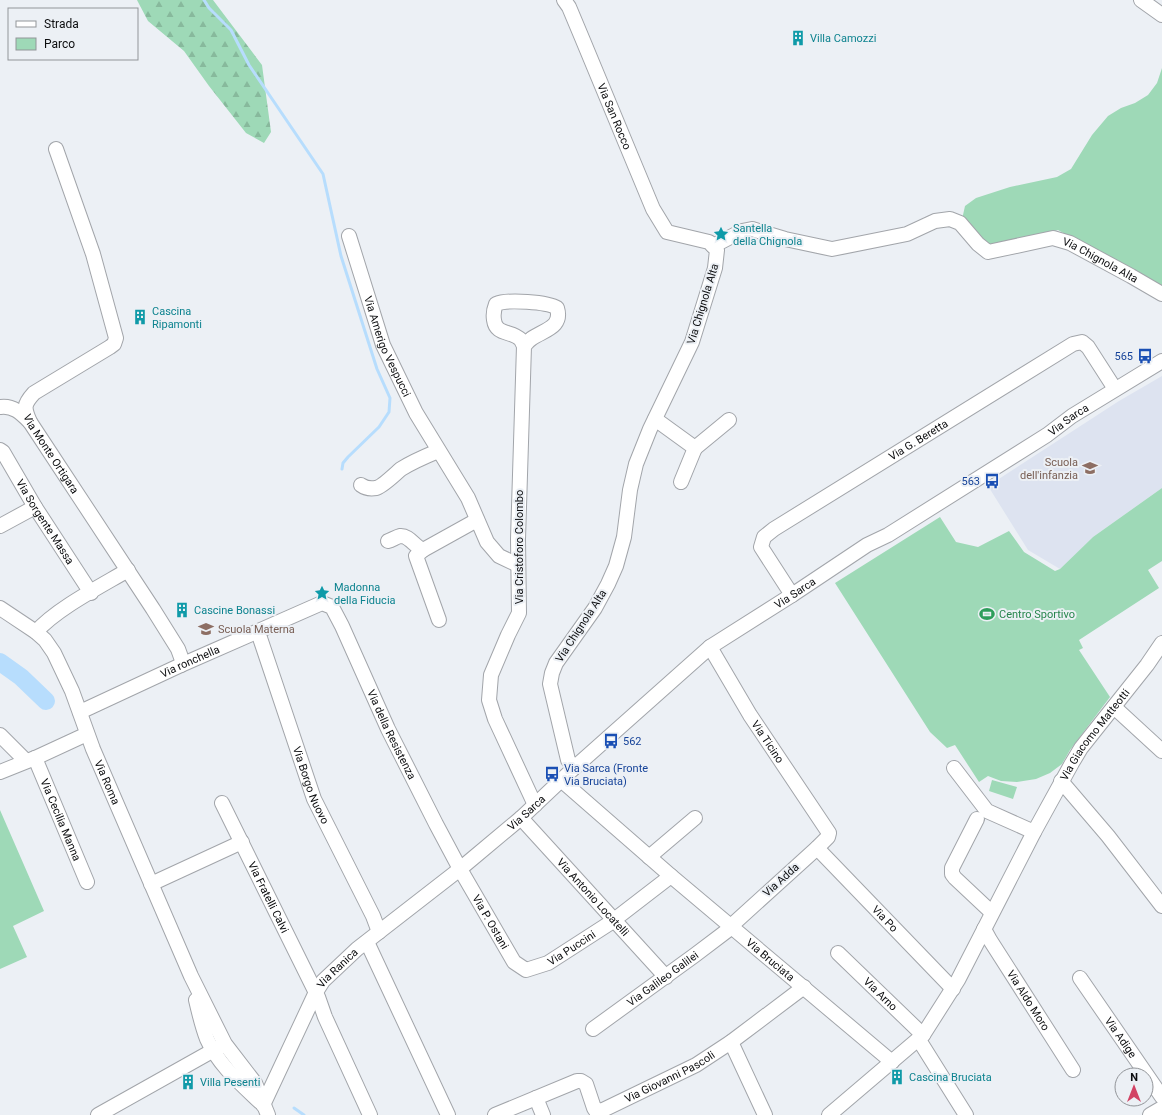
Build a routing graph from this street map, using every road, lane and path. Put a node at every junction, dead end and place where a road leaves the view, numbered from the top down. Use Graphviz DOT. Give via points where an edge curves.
graph roads {
  1 [pos="564,0"];
  2 [pos="1141,0"];
  3 [pos="1162,15"];
  4 [pos="56,149"];
  5 [pos="349,236"];
  6 [pos="713,246"];
  7 [pos="1162,294"];
  8 [pos="524,346"];
  9 [pos="1162,361"];
  10 [pos="1115,389"];
  11 [pos="0,407"];
  12 [pos="655,420"];
  13 [pos="730,420"];
  14 [pos="30,422"];
  15 [pos="694,448"];
  16 [pos="0,450"];
  17 [pos="438,451"];
  18 [pos="681,482"];
  19 [pos="361,485"];
  20 [pos="35,507"];
  21 [pos="477,520"];
  22 [pos="0,526"];
  23 [pos="388,541"];
  24 [pos="423,550"];
  25 [pos="518,565"];
  26 [pos="128,570"];
  27 [pos="91,592"];
  28 [pos="792,595"];
  29 [pos="322,603"];
  30 [pos="0,608"];
  31 [pos="440,620"];
  32 [pos="36,632"];
  33 [pos="258,632"];
  34 [pos="1162,642"];
  35 [pos="710,647"];
  36 [pos="181,665"];
  37 [pos="1114,707"];
  38 [pos="80,712"];
  39 [pos="87,734"];
  40 [pos="0,735"];
  41 [pos="1162,751"];
  42 [pos="30,759"];
  43 [pos="574,768"];
  44 [pos="954,768"];
  45 [pos="0,772"];
  46 [pos="561,780"];
  47 [pos="1061,781"];
  48 [pos="222,803"];
  49 [pos="535,805"];
  50 [pos="521,818"];
  51 [pos="695,818"];
  52 [pos="977,819"];
  53 [pos="1034,832"];
  54 [pos="829,833"];
  55 [pos="242,842"];
  56 [pos="817,848"];
  57 [pos="649,857"];
  58 [pos="460,869"];
  59 [pos="671,876"];
  60 [pos="87,882"];
  61 [pos="151,884"];
  62 [pos="1162,906"];
  63 [pos="992,911"];
  64 [pos="614,920"];
  65 [pos="731,926"];
  66 [pos="984,929"];
  67 [pos="380,932"];
  68 [pos="367,942"];
  69 [pos="838,953"];
  70 [pos="526,970"];
  71 [pos="666,977"];
  72 [pos="1080,978"];
  73 [pos="804,987"];
  74 [pos="953,989"];
  75 [pos="316,992"];
  76 [pos="593,1029"];
  77 [pos="921,1038"];
  78 [pos="730,1042"];
  79 [pos="219,1047"];
  80 [pos="892,1062"];
  81 [pos="1073,1070"];
  82 [pos="1162,1097"];
  83 [pos="536,1098"];
  84 [pos="1162,1108"];
  85 [pos="265,1110"];
  86 [pos="98,1115"];
  87 [pos="370,1115"];
  88 [pos="448,1115"];
  89 [pos="495,1115"];
  90 [pos="543,1115"];
  91 [pos="765,1115"];
  92 [pos="829,1115"];
  93 [pos="966,1115"];
  94 [pos="1150,1115"];
  1 -- 6 [label="street, Via San Rocco" via="653,209 667,232 709,242"];
  2 -- 3 [label="street"];
  4 -- 14 [label="street, Via Monte Ortigara" via="93,254 116,338 110,347 34,393 26,404"];
  5 -- 17 [label="street, Via Amerigo Vespucci" via="383,345 416,413"];
  6 -- 7 [label="street, Via Chignola Alta" via="742,231 752,229 832,249 906,234 935,221 950,219 960,223 988,252 1053,238 1070,243"];
  6 -- 12 [label="street, Via Chignola Alta" via="717,250 715,268 692,342"];
  8 -- 8 [label="street" via="521,340 495,326 493,314 496,304 547,304 557,308 559,318 556,323 530,339"];
  8 -- 25 [label="street, Via Cristoforo Colombo"];
  9 -- 10 [label="street, Via Sarca"];
  10 -- 28 [label="street, Via Sarca" via="1047,435 888,535 867,545"];
  10 -- 28 [label="street, Via G. Beretta" via="1088,347 1082,342 1073,344 774,529 764,538 761,547"];
  11 -- 14 [label="street" via="15,408"];
  12 -- 15 [label="street"];
  12 -- 43 [label="street, Via Chignola Alta" via="636,464 624,537 616,566 595,608 556,663 552,673 550,684 553,699 568,760"];
  13 -- 15 [label="street"];
  14 -- 26 [label="street, Via Monte Ortigara"];
  15 -- 18 [label="street"];
  16 -- 20 [label="street, Via Sorgente Massa"];
  17 -- 19 [label="street" via="403,468 376,488 365,488"];
  17 -- 21 [label="street, Via Amerigo Vespucci" via="468,498"];
  20 -- 22 [label="street"];
  20 -- 27 [label="street, Via Sorgente Massa"];
  21 -- 24 [label="street"];
  21 -- 25 [label="street, Via Amerigo Vespucci" via="487,542 499,556"];
  23 -- 24 [label="street" via="401,536 406,537 418,549"];
  24 -- 31 [label="street" via="416,556"];
  25 -- 49 [label="street, Via Cristoforo Colombo" via="519,612 492,675 489,700 495,719"];
  26 -- 27 [label="street"];
  26 -- 36 [label="street, Via Monte Ortigara" via="178,650"];
  27 -- 32 [label="street"];
  28 -- 35 [label="street, Via Sarca"];
  29 -- 33 [label="street, Via ronchella"];
  29 -- 58 [label="street, Via della Resistenza" via="332,607 342,626 388,729"];
  30 -- 32 [label="street, Via Roma"];
  32 -- 38 [label="street, Via Roma" via="54,653"];
  33 -- 36 [label="street, Via ronchella"];
  33 -- 67 [label="street, Via Borgo Nuovo" via="314,799"];
  34 -- 37 [label="street, Via Giacomo Matteotti"];
  35 -- 43 [label="street, Via Sarca"];
  35 -- 54 [label="street, Via Ticino" via="750,714"];
  36 -- 38 [label="street, Via ronchella"];
  37 -- 41 [label="street"];
  37 -- 47 [label="street, Via Giacomo Matteotti" via="1081,748"];
  38 -- 39 [label="street, Via Roma"];
  39 -- 42 [label="street"];
  39 -- 61 [label="street, Via Roma"];
  40 -- 42 [label="street"];
  42 -- 45 [label="street"];
  42 -- 60 [label="street, Via Cecilia Manna"];
  43 -- 46 [label="street, Via Sarca"];
  44 -- 53 [label="street" via="987,811"];
  46 -- 49 [label="street, Via Sarca"];
  46 -- 57 [label="street, Via Bruciata"];
  47 -- 53 [label="street, Via Giacomo Matteotti"];
  47 -- 62 [label="street"];
  48 -- 55 [label="street, Via Fratelli Calvi"];
  49 -- 50 [label="street, Via Sarca"];
  50 -- 58 [label="street, Via Sarca"];
  50 -- 64 [label="street, Via Antonio Locatelli"];
  51 -- 57 [label="street"];
  52 -- 63 [label="street" via="952,868 952,874"];
  53 -- 63 [label="street, Via Giacomo Matteotti"];
  54 -- 56 [label="street, Via Adda"];
  55 -- 61 [label="street"];
  55 -- 75 [label="street, Via Fratelli Calvi"];
  56 -- 65 [label="street, Via Adda"];
  56 -- 74 [label="street, Via Po"];
  57 -- 59 [label="street, Via Bruciata"];
  58 -- 67 [label="street, Via Ranica"];
  58 -- 70 [label="street, Via P. Ostani" via="514,962"];
  59 -- 64 [label="street, Via Puccini"];
  59 -- 65 [label="street, Via Bruciata"];
  61 -- 79 [label="street, Via Roma" via="191,976 202,1024"];
  63 -- 66 [label="street, Via Giacomo Matteotti"];
  64 -- 70 [label="street, Via Puccini" via="548,964"];
  64 -- 71 [label="street, Via Antonio Locatelli"];
  65 -- 71 [label="street, Via Galileo Galilei" via="728,931"];
  65 -- 73 [label="street, Via Bruciata"];
  66 -- 74 [label="street, Via Giacomo Matteotti"];
  66 -- 81 [label="street, Via Aldo Moro"];
  67 -- 68 [label="street, Via Ranica"];
  68 -- 75 [label="street, Via Ranica" via="323,981"];
  68 -- 88 [label="street"];
  69 -- 77 [label="street, Via Arno"];
  71 -- 76 [label="street, Via Galileo Galilei"];
  72 -- 82 [label="street, Via Adige"];
  73 -- 78 [label="street, Via Giovanni Pascoli"];
  73 -- 80 [label="street, Via Bruciata"];
  74 -- 77 [label="street, Via Giacomo Matteotti"];
  75 -- 85 [label="street, Via Ranica"];
  75 -- 87 [label="street, Via Fratelli Calvi"];
  77 -- 80 [label="street, Via Giacomo Matteotti"];
  77 -- 93 [label="street"];
  78 -- 83 [label="street, Via Giovanni Pascoli" via="696,1065 603,1110 596,1111 586,1084 581,1081"];
  78 -- 91 [label="street"];
  79 -- 85 [label="street, Via Roma" via="234,1057 254,1083"];
  79 -- 86 [label="street"];
  80 -- 92 [label="street, Via Giacomo Matteotti"];
  83 -- 89 [label="street, Via Giovanni Pascoli"];
  83 -- 90 [label="street"];
  84 -- 94 [label="street"];
}
